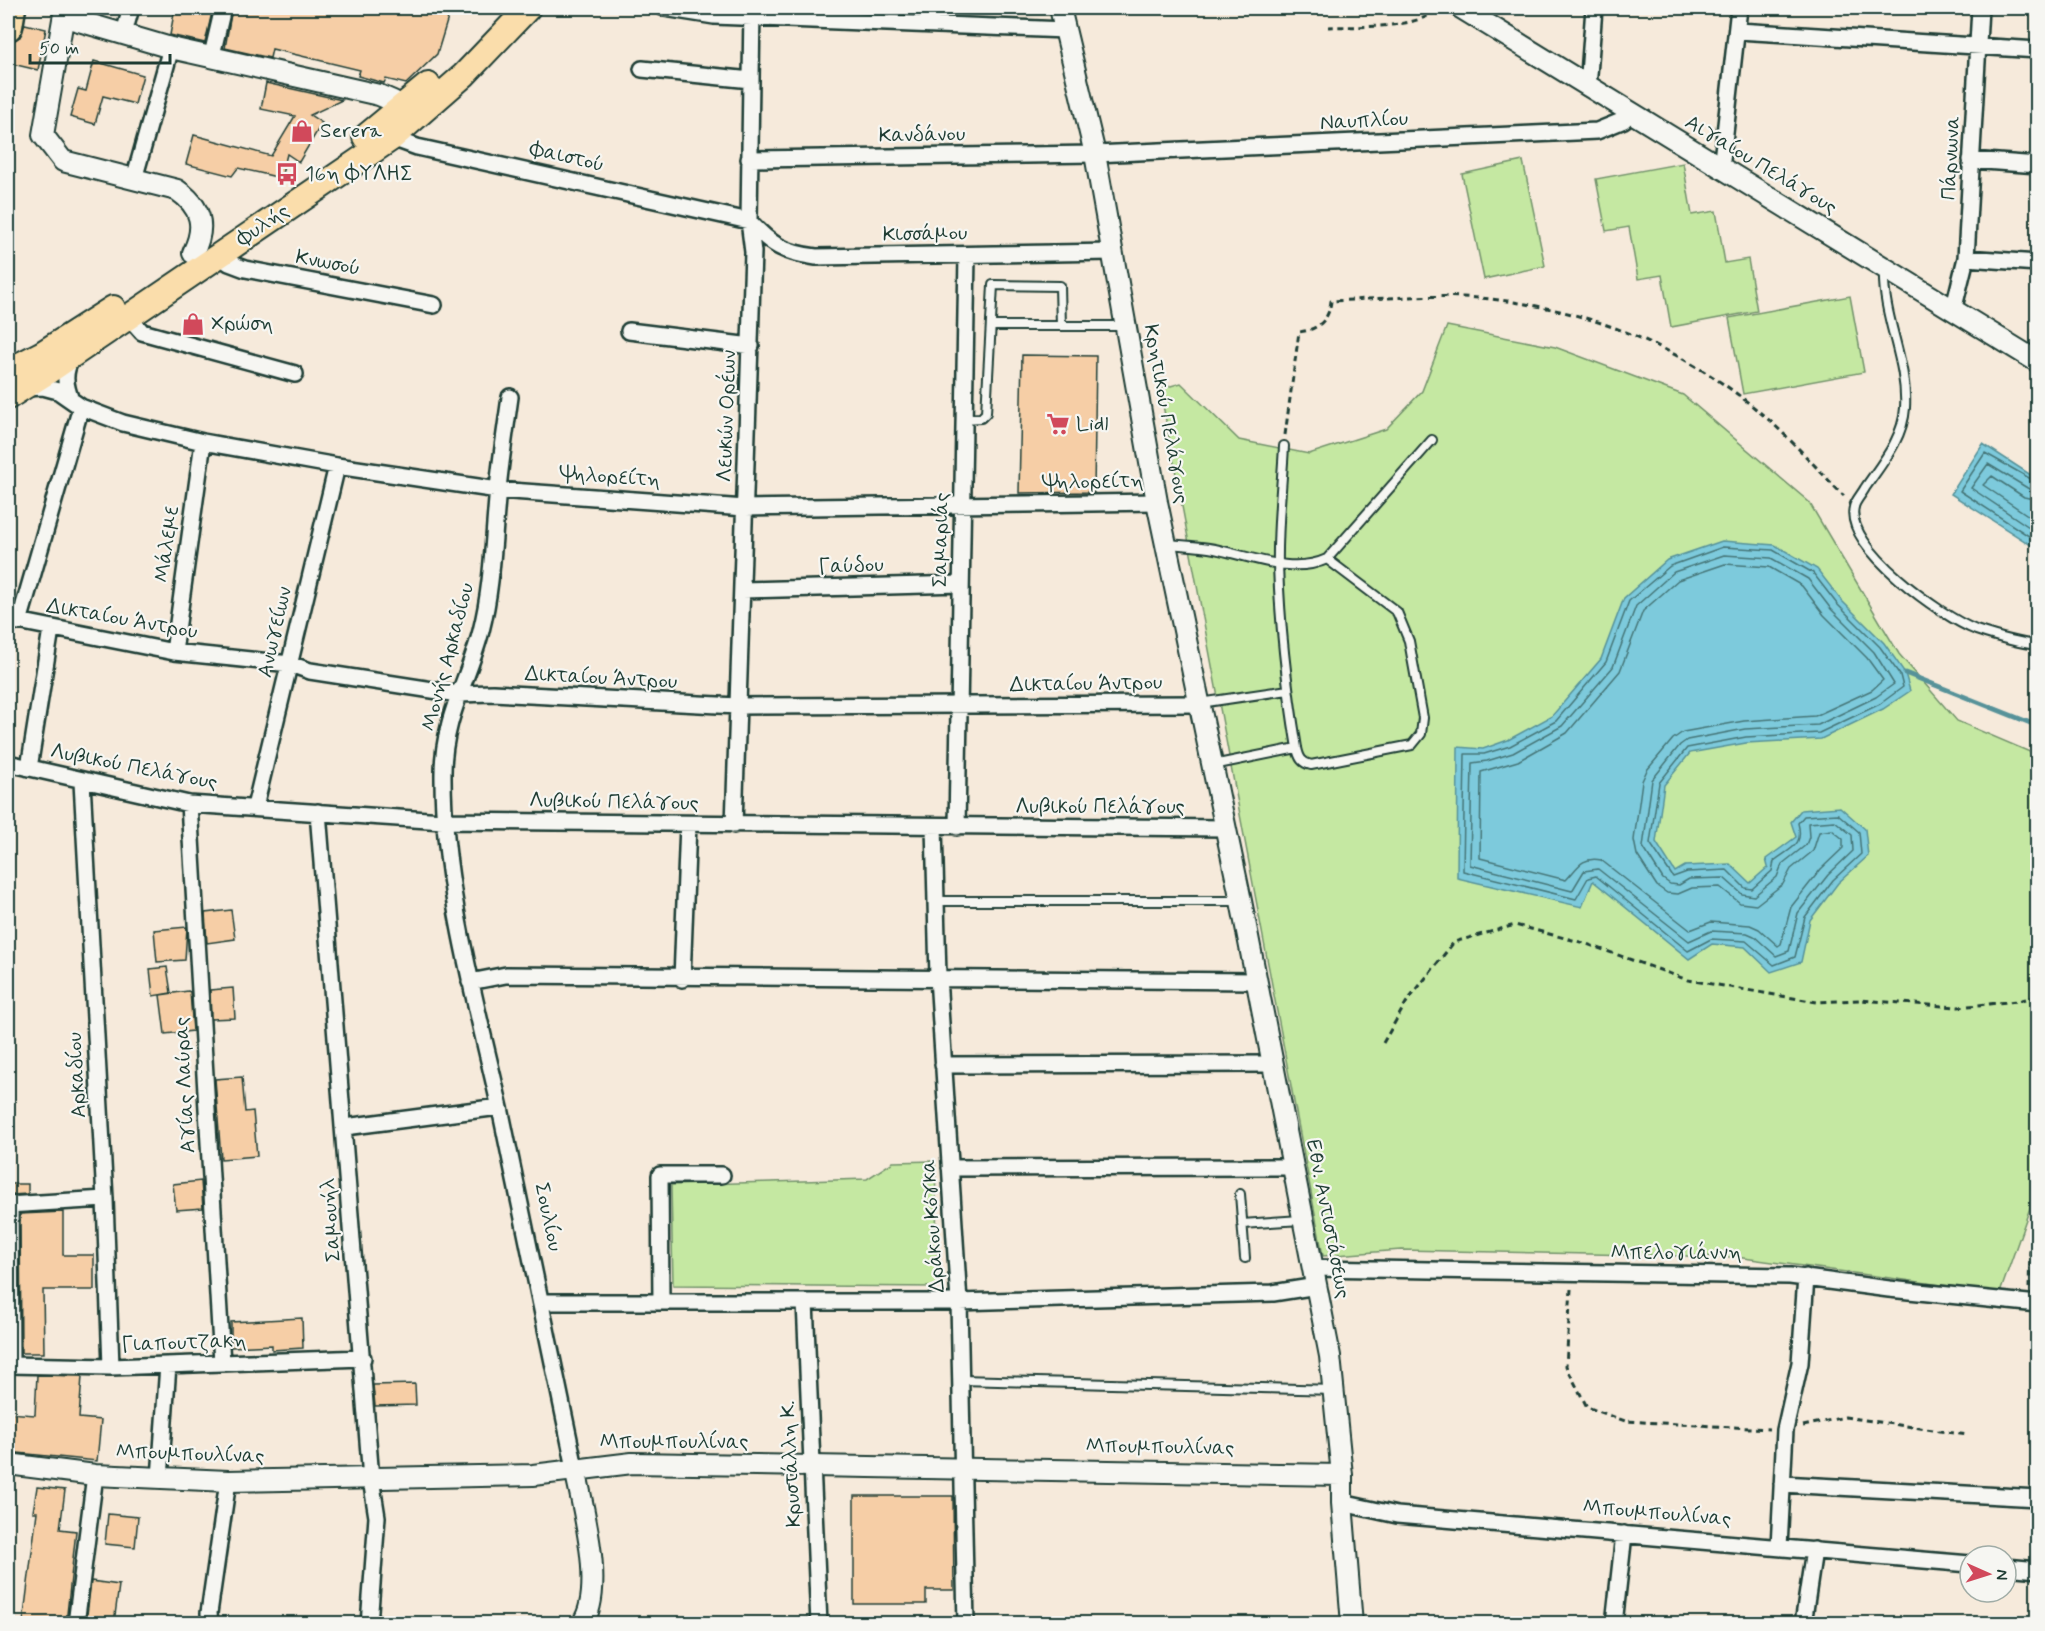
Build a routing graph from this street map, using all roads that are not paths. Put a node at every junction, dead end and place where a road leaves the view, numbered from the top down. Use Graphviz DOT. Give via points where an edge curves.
graph roads {
  1 [pos="11,8"];
  2 [pos="131,8"];
  3 [pos="223,8"];
  4 [pos="526,8"];
  5 [pos="664,8"];
  6 [pos="1060,8"];
  7 [pos="1461,8"];
  8 [pos="1594,8"];
  9 [pos="1740,8"];
  10 [pos="1980,8"];
  11 [pos="65,12"];
  12 [pos="713,12"];
  13 [pos="752,13"];
  14 [pos="8,26"];
  15 [pos="1066,30"];
  16 [pos="1738,31"];
  17 [pos="124,33"];
  18 [pos="1979,45"];
  19 [pos="171,48"];
  20 [pos="2037,50"];
  21 [pos="212,55"];
  22 [pos="642,69"];
  23 [pos="751,80"];
  24 [pos="1588,88"];
  25 [pos="1628,112"];
  26 [pos="395,125"];
  27 [pos="1095,154"];
  28 [pos="749,159"];
  29 [pos="1971,160"];
  30 [pos="2037,165"];
  31 [pos="1721,169"];
  32 [pos="134,179"];
  33 [pos="749,221"];
  34 [pos="1113,252"];
  35 [pos="193,253"];
  36 [pos="218,255"];
  37 [pos="967,255"];
  38 [pos="1966,258"];
  39 [pos="2037,262"];
  40 [pos="1884,268"];
  41 [pos="434,305"];
  42 [pos="1953,311"];
  43 [pos="128,316"];
  44 [pos="991,326"];
  45 [pos="1061,326"];
  46 [pos="1126,326"];
  47 [pos="629,331"];
  48 [pos="751,346"];
  49 [pos="80,349"];
  50 [pos="2037,362"];
  51 [pos="295,374"];
  52 [pos="9,387"];
  53 [pos="510,397"];
  54 [pos="76,404"];
  55 [pos="964,419"];
  56 [pos="1432,440"];
  57 [pos="203,442"];
  58 [pos="1284,446"];
  59 [pos="337,466"];
  60 [pos="498,490"];
  61 [pos="1157,502"];
  62 [pos="963,506"];
  63 [pos="745,508"];
  64 [pos="1166,544"];
  65 [pos="1327,559"];
  66 [pos="1278,563"];
  67 [pos="961,584"];
  68 [pos="742,590"];
  69 [pos="13,620"];
  70 [pos="51,629"];
  71 [pos="2037,645"];
  72 [pos="174,652"];
  73 [pos="290,664"];
  74 [pos="1288,690"];
  75 [pos="458,694"];
  76 [pos="1199,704"];
  77 [pos="737,706"];
  78 [pos="959,706"];
  79 [pos="1297,748"];
  80 [pos="8,763"];
  81 [pos="1212,765"];
  82 [pos="29,768"];
  83 [pos="82,782"];
  84 [pos="189,804"];
  85 [pos="255,807"];
  86 [pos="318,812"];
  87 [pos="443,821"];
  88 [pos="688,824"];
  89 [pos="734,825"];
  90 [pos="934,826"];
  91 [pos="957,827"];
  92 [pos="1226,828"];
  93 [pos="1241,901"];
  94 [pos="935,902"];
  95 [pos="938,977"];
  96 [pos="682,979"];
  97 [pos="1256,981"];
  98 [pos="470,982"];
  99 [pos="1273,1064"];
  100 [pos="943,1065"];
  101 [pos="500,1107"];
  102 [pos="345,1126"];
  103 [pos="1292,1167"];
  104 [pos="951,1168"];
  105 [pos="722,1175"];
  106 [pos="1240,1194"];
  107 [pos="105,1199"];
  108 [pos="9,1205"];
  109 [pos="1303,1220"];
  110 [pos="1242,1224"];
  111 [pos="1245,1258"];
  112 [pos="1315,1277"];
  113 [pos="1806,1277"];
  114 [pos="542,1302"];
  115 [pos="661,1302"];
  116 [pos="805,1302"];
  117 [pos="959,1302"];
  118 [pos="2037,1304"];
  119 [pos="363,1358"];
  120 [pos="222,1363"];
  121 [pos="9,1365"];
  122 [pos="168,1365"];
  123 [pos="111,1367"];
  124 [pos="961,1380"];
  125 [pos="1335,1390"];
  126 [pos="8,1464"];
  127 [pos="813,1467"];
  128 [pos="964,1467"];
  129 [pos="575,1468"];
  130 [pos="95,1474"];
  131 [pos="1342,1475"];
  132 [pos="160,1478"];
  133 [pos="371,1479"];
  134 [pos="228,1481"];
  135 [pos="1782,1484"];
  136 [pos="2037,1498"];
  137 [pos="1342,1503"];
  138 [pos="1624,1534"];
  139 [pos="1779,1547"];
  140 [pos="1814,1550"];
  141 [pos="1958,1563"];
  142 [pos="2018,1568"];
  143 [pos="2037,1570"];
  144 [pos="585,1622"];
  145 [pos="76,1623"];
  146 [pos="210,1623"];
  147 [pos="369,1623"];
  148 [pos="819,1623"];
  149 [pos="966,1623"];
  150 [pos="1352,1623"];
  151 [pos="1614,1623"];
  152 [pos="1803,1623"];
  1 -- 14 [label="highway"];
  2 -- 17 [label="street"];
  3 -- 21 [label="street"];
  4 -- 26 [label="main road, Φυλής" via="464,75"];
  5 -- 12 [label="street"];
  6 -- 15 [label="street, Κρητικού Πελάγους"];
  7 -- 24 [label="street, Αιγαίου Πελάγους"];
  8 -- 24 [label="street"];
  9 -- 16 [label="street"];
  10 -- 18 [label="street, Πάρνωνα"];
  11 -- 17 [label="street"];
  11 -- 32 [label="street" via="43,135 63,161"];
  12 -- 13 [label="street"];
  13 -- 15 [label="street"];
  13 -- 23 [label="street, Λευκών Ορέων"];
  15 -- 27 [label="street, Κρητικού Πελάγους"];
  16 -- 18 [label="street"];
  16 -- 31 [label="street"];
  17 -- 19 [label="street"];
  18 -- 20 [label="street"];
  18 -- 29 [label="street, Πάρνωνα"];
  19 -- 21 [label="street"];
  19 -- 32 [label="street"];
  21 -- 26 [label="street" via="379,95 393,101"];
  22 -- 23 [label="street"];
  23 -- 28 [label="street, Λευκών Ορέων"];
  24 -- 25 [label="street, Αιγαίου Πελάγους"];
  25 -- 27 [label="street, Ναυπλίου" via="1624,120 1597,131"];
  25 -- 31 [label="street, Αιγαίου Πελάγους"];
  26 -- 33 [label="street, Φαιστού" via="417,147"];
  26 -- 35 [label="main road, Φυλής"];
  26 -- 36 [label="main road, Φυλής"];
  27 -- 28 [label="street, Κανδάνου"];
  27 -- 34 [label="street, Κρητικού Πελάγους"];
  28 -- 33 [label="street, Λευκών Ορέων"];
  29 -- 30 [label="street"];
  29 -- 38 [label="street, Πάρνωνα"];
  31 -- 40 [label="street, Αιγαίου Πελάγους"];
  32 -- 35 [label="street" via="177,190 192,202 201,225"];
  33 -- 37 [label="street, Κισσάμου" via="765,239 790,254"];
  33 -- 48 [label="street, Λευκών Ορέων" via="753,252"];
  34 -- 37 [label="street, Κισσάμου"];
  34 -- 46 [label="street, Κρητικού Πελάγους"];
  35 -- 52 [label="main road, Φυλής" via="41,354"];
  36 -- 41 [label="street, Κνωσού" via="245,269"];
  36 -- 43 [label="main road, Φυλής"];
  37 -- 55 [label="street, Σαμαριάς"];
  38 -- 39 [label="street"];
  38 -- 42 [label="street, Πάρνωνα"];
  40 -- 42 [label="street, Αιγαίου Πελάγους"];
  40 -- 71 [label="lane" via="1885,304 1905,407 1902,428 1854,506 1852,523 1890,573 1911,590 1974,629"];
  42 -- 50 [label="street, Αιγαίου Πελάγους"];
  43 -- 49 [label="main road, Φυλής"];
  43 -- 51 [label="street" via="142,332"];
  44 -- 45 [label="lane"];
  44 -- 45 [label="lane" via="992,289 996,283 1060,286"];
  44 -- 55 [label="lane" via="986,413 981,418"];
  45 -- 46 [label="lane"];
  46 -- 61 [label="street, Κρητικού Πελάγους"];
  47 -- 48 [label="street"];
  48 -- 63 [label="street, Λευκών Ορέων"];
  49 -- 52 [label="main road, Φυλής"];
  49 -- 54 [label="street" via="66,373 66,387"];
  52 -- 54 [label="street, Ψηλορείτη" via="43,387 58,391"];
  53 -- 60 [label="street, Μονής Αρκαδίου"];
  54 -- 57 [label="street, Ψηλορείτη" via="123,423"];
  54 -- 69 [label="street"];
  55 -- 62 [label="street, Σαμαριάς"];
  56 -- 65 [label="lane"];
  57 -- 59 [label="street, Ψηλορείτη"];
  57 -- 72 [label="street, Μάλεμε"];
  58 -- 66 [label="lane"];
  59 -- 60 [label="street, Ψηλορείτη"];
  59 -- 73 [label="street, Ανωγείων"];
  60 -- 63 [label="street, Ψηλορείτη"];
  60 -- 75 [label="street, Μονής Αρκαδίου" via="494,559 481,632"];
  61 -- 62 [label="street, Ψηλορείτη"];
  61 -- 64 [label="street, Κρητικού Πελάγους"];
  62 -- 63 [label="street, Ψηλορείτη"];
  62 -- 67 [label="street, Σαμαριάς"];
  63 -- 68 [label="street, Λευκών Ορέων"];
  64 -- 66 [label="lane" via="1209,548"];
  64 -- 76 [label="street, Κρητικού Πελάγους"];
  65 -- 66 [label="lane" via="1316,564"];
  65 -- 79 [label="lane" via="1397,612 1409,641 1423,718 1421,734 1412,745 1311,765 1299,757"];
  66 -- 74 [label="lane"];
  67 -- 68 [label="street, Γαύδου"];
  67 -- 78 [label="street, Σαμαριάς"];
  68 -- 77 [label="street, Λευκών Ορέων"];
  69 -- 70 [label="street, Δικταίου Άντρου"];
  70 -- 72 [label="street, Δικταίου Άντρου"];
  70 -- 82 [label="street"];
  72 -- 73 [label="street, Δικταίου Άντρου"];
  73 -- 75 [label="street, Δικταίου Άντρου" via="310,671"];
  73 -- 85 [label="street, Ανωγείων"];
  74 -- 76 [label="lane"];
  74 -- 79 [label="lane"];
  75 -- 77 [label="street, Δικταίου Άντρου"];
  75 -- 87 [label="street, Μονής Αρκαδίου" via="446,735"];
  76 -- 78 [label="street, Δικταίου Άντρου"];
  76 -- 81 [label="street, Κρητικού Πελάγους"];
  77 -- 78 [label="street, Δικταίου Άντρου"];
  77 -- 89 [label="street, Λευκών Ορέων"];
  78 -- 91 [label="street, Σαμαριάς"];
  79 -- 81 [label="lane"];
  80 -- 82 [label="street, Λυβικού Πελάγους"];
  81 -- 92 [label="street, Κρητικού Πελάγους"];
  82 -- 83 [label="street, Λυβικού Πελάγους"];
  83 -- 84 [label="street, Λυβικού Πελάγους"];
  83 -- 107 [label="street, Αρκαδίου"];
  84 -- 85 [label="street, Λυβικού Πελάγους"];
  84 -- 120 [label="street, Αγίας Λαύρας"];
  85 -- 86 [label="street, Λυβικού Πελάγους"];
  86 -- 87 [label="street, Λυβικού Πελάγους"];
  86 -- 102 [label="street, Σαμουήλ"];
  87 -- 88 [label="street, Λυβικού Πελάγους"];
  87 -- 98 [label="street, Σουλίου"];
  88 -- 89 [label="street, Λυβικού Πελάγους"];
  88 -- 96 [label="street"];
  89 -- 90 [label="street, Λυβικού Πελάγους"];
  90 -- 91 [label="street, Λυβικού Πελάγους"];
  90 -- 94 [label="street, Δράκου Κόγκα"];
  91 -- 92 [label="street, Λυβικού Πελάγους"];
  92 -- 93 [label="street, Εθν. Αντιστάσεως"];
  93 -- 94 [label="lane"];
  93 -- 97 [label="street, Εθν. Αντιστάσεως"];
  94 -- 95 [label="street, Δράκου Κόγκα"];
  95 -- 96 [label="street"];
  95 -- 97 [label="street"];
  95 -- 100 [label="street, Δράκου Κόγκα"];
  96 -- 98 [label="street" via="506,975"];
  97 -- 99 [label="street, Εθν. Αντιστάσεως"];
  98 -- 101 [label="street, Σουλίου"];
  99 -- 100 [label="street"];
  99 -- 103 [label="street, Εθν. Αντιστάσεως"];
  100 -- 104 [label="street, Δράκου Κόγκα"];
  101 -- 102 [label="street"];
  101 -- 114 [label="street, Σουλίου"];
  102 -- 119 [label="street, Σαμουήλ"];
  103 -- 104 [label="street"];
  103 -- 109 [label="street, Εθν. Αντιστάσεως"];
  104 -- 117 [label="street, Δράκου Κόγκα"];
  105 -- 115 [label="street" via="660,1175"];
  106 -- 110 [label="lane"];
  107 -- 108 [label="street"];
  107 -- 123 [label="street, Αρκαδίου"];
  108 -- 121 [label="street"];
  109 -- 110 [label="lane"];
  109 -- 112 [label="street, Εθν. Αντιστάσεως"];
  110 -- 111 [label="lane"];
  112 -- 113 [label="street, Μπελογιάννη" via="1418,1268"];
  112 -- 117 [label="street, Μπελογιάννη" via="1273,1293"];
  112 -- 125 [label="street, Εθν. Αντιστάσεως"];
  113 -- 118 [label="street, Μπελογιάννη"];
  113 -- 135 [label="street" via="1800,1363 1785,1430"];
  114 -- 115 [label="street, Μπελογιάννη"];
  114 -- 129 [label="street, Σουλίου"];
  115 -- 116 [label="street, Μπελογιάννη"];
  116 -- 117 [label="street, Μπελογιάννη"];
  116 -- 127 [label="street, Κρυστάλλη Κ."];
  117 -- 124 [label="street, Δράκου Κόγκα"];
  119 -- 120 [label="street, Γιαπουτζακη"];
  119 -- 133 [label="street, Σαμουήλ"];
  120 -- 122 [label="street, Γιαπουτζακη"];
  121 -- 123 [label="street, Γιαπουτζακη"];
  122 -- 123 [label="street, Γιαπουτζακη"];
  122 -- 132 [label="street"];
  124 -- 125 [label="lane"];
  124 -- 128 [label="street, Δράκου Κόγκα"];
  125 -- 131 [label="street, Εθν. Αντιστάσεως"];
  126 -- 130 [label="street, Μπουμπουλίνας"];
  127 -- 128 [label="street, Μπουμπουλίνας"];
  127 -- 129 [label="street, Μπουμπουλίνας" via="632,1463"];
  127 -- 148 [label="street, Κρυστάλλη Κ."];
  128 -- 131 [label="street, Μπουμπουλίνας"];
  128 -- 149 [label="street, Δράκου Κόγκα"];
  129 -- 133 [label="street, Μπουμπουλίνας" via="533,1475"];
  129 -- 144 [label="street, Σουλίου" via="591,1549 593,1586"];
  130 -- 132 [label="street, Μπουμπουλίνας"];
  130 -- 145 [label="street"];
  131 -- 137 [label="street, Εθν. Αντιστάσεως"];
  132 -- 134 [label="street, Μπουμπουλίνας"];
  133 -- 134 [label="street, Μπουμπουλίνας"];
  133 -- 147 [label="street, Σαμουήλ" via="377,1517"];
  134 -- 146 [label="street"];
  135 -- 136 [label="street"];
  135 -- 139 [label="street"];
  137 -- 138 [label="street, Μπουμπουλίνας" via="1397,1515"];
  137 -- 150 [label="street, Εθν. Αντιστάσεως"];
  138 -- 139 [label="street, Μπουμπουλίνας"];
  138 -- 151 [label="street"];
  139 -- 140 [label="street, Μπουμπουλίνας"];
  140 -- 141 [label="street, Μπουμπουλίνας"];
  140 -- 152 [label="street"];
  142 -- 143 [label="street"];
}
